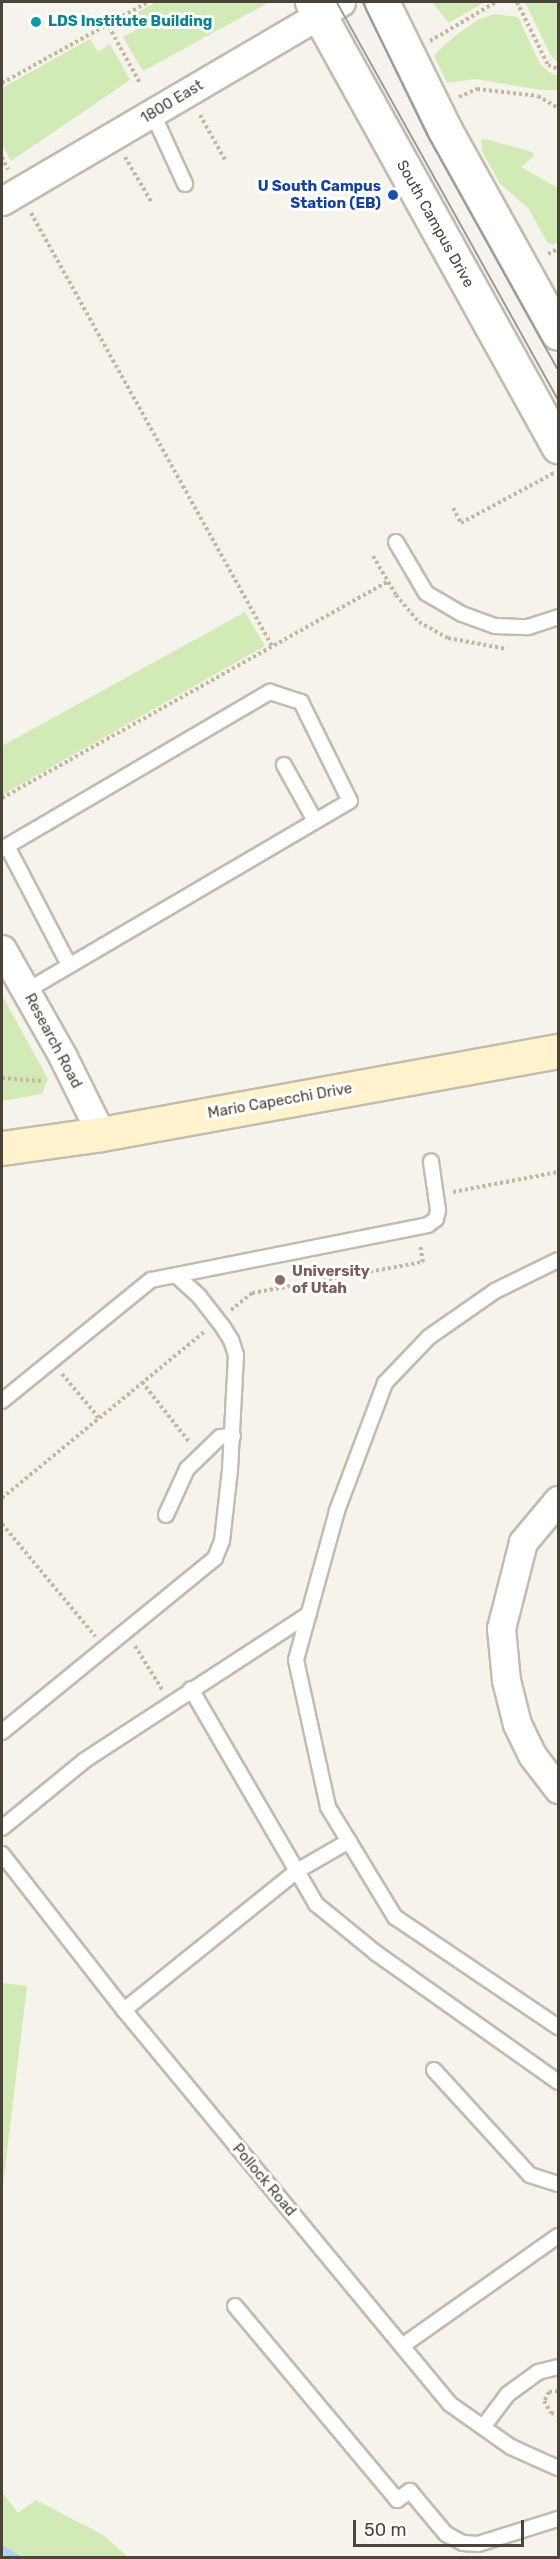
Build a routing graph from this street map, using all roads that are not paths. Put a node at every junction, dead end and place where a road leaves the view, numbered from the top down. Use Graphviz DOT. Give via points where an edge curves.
graph roads {
  1 [pos="382,2"];
  2 [pos="324,6"];
  3 [pos="153,114"];
  4 [pos="185,184"];
  5 [pos="2,201"];
  6 [pos="558,333"];
  7 [pos="556,460"];
  8 [pos="396,542"];
  9 [pos="558,617"];
  10 [pos="284,765"];
  11 [pos="315,821"];
  12 [pos="4,847"];
  13 [pos="2,949"];
  14 [pos="69,965"];
  15 [pos="26,991"];
  16 [pos="558,1051"];
  17 [pos="101,1134"];
  18 [pos="2,1148"];
  19 [pos="431,1162"];
  20 [pos="558,1260"];
  21 [pos="176,1275"];
  22 [pos="2,1401"];
  23 [pos="233,1436"];
  24 [pos="558,1500"];
  25 [pos="166,1515"];
  26 [pos="309,1614"];
  27 [pos="191,1689"];
  28 [pos="2,1732"];
  29 [pos="558,1789"];
  30 [pos="2,1828"];
  31 [pos="349,1841"];
  32 [pos="2,1854"];
  33 [pos="297,1871"];
  34 [pos="124,2010"];
  35 [pos="558,2027"];
  36 [pos="434,2070"];
  37 [pos="558,2082"];
  38 [pos="558,2184"];
  39 [pos="558,2236"];
  40 [pos="235,2306"];
  41 [pos="402,2346"];
  42 [pos="558,2367"];
  43 [pos="483,2427"];
  44 [pos="558,2468"];
  45 [pos="558,2519"];
  1 -- 6 [label="street" via="445,130"];
  2 -- 3 [label="street, 1800 East"];
  2 -- 7 [label="street, South Campus Drive"];
  3 -- 4 [label="lane"];
  3 -- 5 [label="street, 1800 East"];
  8 -- 9 [label="lane" via="426,593 462,614 495,626 528,627"];
  10 -- 11 [label="lane"];
  11 -- 12 [label="lane" via="350,801 301,702 270,692"];
  11 -- 14 [label="lane"];
  12 -- 14 [label="lane"];
  13 -- 15 [label="street, Research Road"];
  14 -- 15 [label="lane"];
  15 -- 17 [label="street, Research Road"];
  16 -- 17 [label="main road, Mario Capecchi Drive"];
  17 -- 18 [label="main road, Mario Capecchi Drive"];
  19 -- 21 [label="lane" via="438,1210 436,1219 428,1225"];
  20 -- 26 [label="lane" via="495,1290 429,1337 385,1383 337,1511"];
  21 -- 22 [label="lane" via="151,1280"];
  21 -- 23 [label="lane" via="200,1296 231,1341 236,1371"];
  23 -- 25 [label="lane" via="220,1437 187,1469"];
  23 -- 28 [label="lane" via="222,1541 215,1558"];
  24 -- 29 [label="street" via="523,1542 501,1628 506,1680 517,1724 532,1755"];
  26 -- 27 [label="lane"];
  26 -- 31 [label="lane" via="296,1660 328,1807"];
  27 -- 30 [label="lane" via="85,1760"];
  27 -- 33 [label="lane"];
  31 -- 33 [label="lane"];
  31 -- 35 [label="lane" via="395,1917"];
  32 -- 34 [label="lane, Pollock Road"];
  33 -- 34 [label="lane"];
  33 -- 37 [label="lane" via="316,1904 376,1953"];
  34 -- 41 [label="lane, Pollock Road"];
  36 -- 38 [label="lane" via="530,2175"];
  39 -- 41 [label="lane"];
  40 -- 45 [label="lane" via="397,2500 410,2491 446,2534 463,2543 478,2544"];
  41 -- 43 [label="lane, Pollock Road" via="450,2404"];
  42 -- 43 [label="lane" via="538,2372 508,2394"];
  43 -- 44 [label="lane, Pollock Road" via="511,2447"];
}
